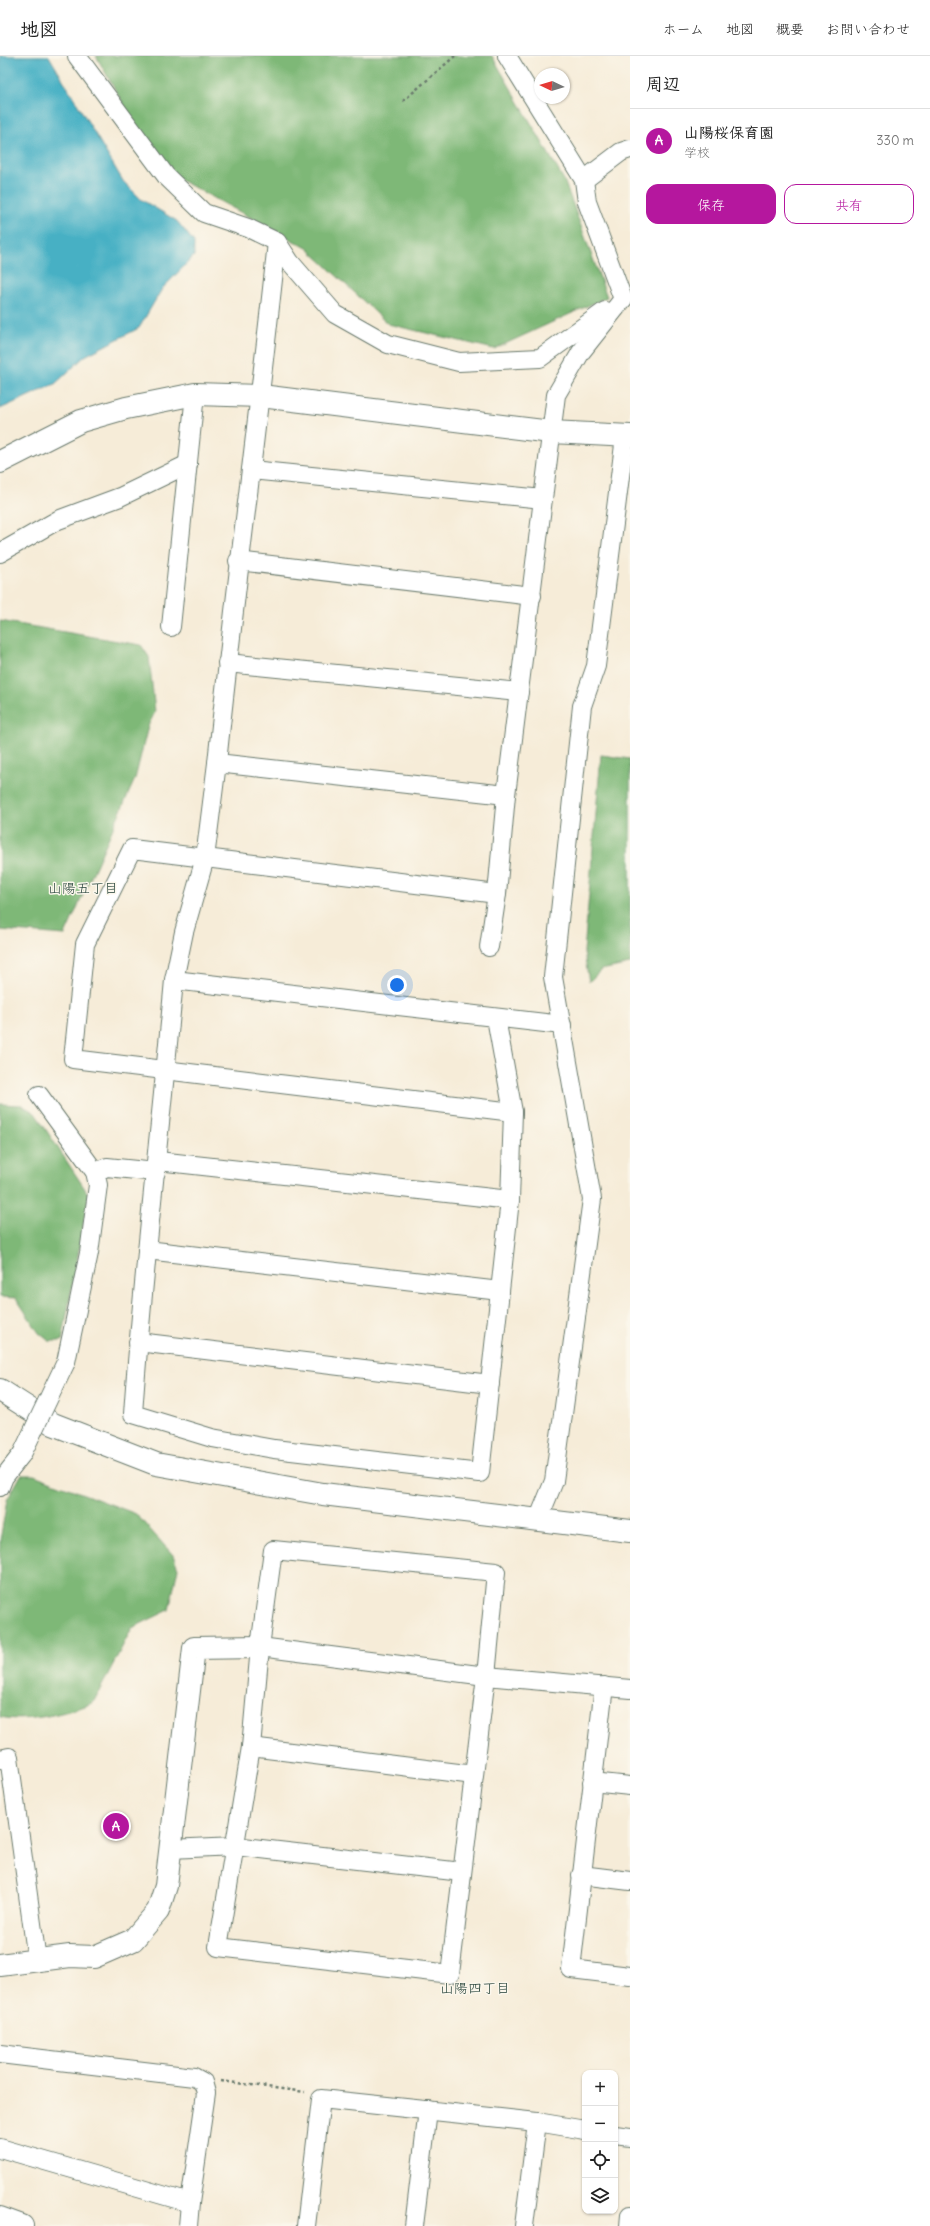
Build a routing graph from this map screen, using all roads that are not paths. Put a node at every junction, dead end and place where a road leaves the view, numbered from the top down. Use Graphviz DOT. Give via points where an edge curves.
graph roads {
  1 [pos="77,56"];
  2 [pos="507,56"];
  3 [pos="630,149"];
  4 [pos="584,180"];
  5 [pos="277,242"];
  6 [pos="626,298"];
  7 [pos="195,394"];
  8 [pos="260,396"];
  9 [pos="551,432"];
  10 [pos="627,436"];
  11 [pos="0,462"];
  12 [pos="188,464"];
  13 [pos="251,470"];
  14 [pos="543,499"];
  15 [pos="0,553"];
  16 [pos="238,561"];
  17 [pos="532,596"];
  18 [pos="170,627"];
  19 [pos="228,663"];
  20 [pos="519,692"];
  21 [pos="217,763"];
  22 [pos="506,795"];
  23 [pos="205,858"];
  24 [pos="497,894"];
  25 [pos="489,947"];
  26 [pos="174,980"];
  27 [pos="496,1018"];
  28 [pos="562,1025"];
  29 [pos="166,1071"];
  30 [pos="40,1095"];
  31 [pos="513,1112"];
  32 [pos="157,1167"];
  33 [pos="95,1172"];
  34 [pos="510,1200"];
  35 [pos="147,1250"];
  36 [pos="500,1291"];
  37 [pos="138,1342"];
  38 [pos="490,1384"];
  39 [pos="0,1390"];
  40 [pos="0,1487"];
  41 [pos="538,1520"];
  42 [pos="630,1531"];
  43 [pos="260,1647"];
  44 [pos="486,1676"];
  45 [pos="604,1686"];
  46 [pos="630,1689"];
  47 [pos="251,1746"];
  48 [pos="0,1759"];
  49 [pos="474,1775"];
  50 [pos="592,1782"];
  51 [pos="630,1786"];
  52 [pos="234,1846"];
  53 [pos="170,1849"];
  54 [pos="462,1872"];
  55 [pos="581,1875"];
  56 [pos="630,1881"];
  57 [pos="37,1960"];
  58 [pos="0,1965"];
  59 [pos="630,1976"];
  60 [pos="0,2054"];
  61 [pos="428,2110"];
  62 [pos="537,2122"];
  63 [pos="582,2130"];
  64 [pos="618,2135"];
  65 [pos="630,2137"];
  66 [pos="0,2148"];
  67 [pos="190,2203"];
  68 [pos="630,2215"];
  69 [pos="0,2218"];
  70 [pos="22,2226"];
  71 [pos="188,2226"];
  72 [pos="306,2226"];
  73 [pos="414,2226"];
  74 [pos="524,2226"];
  75 [pos="629,2226"];
  1 -- 5 [label="street" via="166,176 204,213 248,228"];
  2 -- 4 [label="street"];
  3 -- 4 [label="street" via="621,152"];
  4 -- 6 [label="street" via="586,202"];
  5 -- 6 [label="street" via="290,262 335,314 388,344 459,362 540,358"];
  5 -- 8 [label="street"];
  6 -- 9 [label="street" via="581,352 556,394"];
  7 -- 8 [label="street"];
  7 -- 11 [label="street" via="126,408 81,421"];
  7 -- 12 [label="street"];
  8 -- 9 [label="street"];
  8 -- 13 [label="street"];
  9 -- 10 [label="street"];
  9 -- 14 [label="street"];
  10 -- 28 [label="street" via="596,666 582,706 554,977"];
  12 -- 15 [label="street" via="120,497 58,520"];
  12 -- 18 [label="street"];
  13 -- 14 [label="street"];
  13 -- 16 [label="street"];
  14 -- 17 [label="street"];
  16 -- 17 [label="street"];
  16 -- 19 [label="street"];
  17 -- 20 [label="street"];
  19 -- 20 [label="street"];
  19 -- 21 [label="street"];
  20 -- 22 [label="street"];
  21 -- 22 [label="street"];
  21 -- 23 [label="street"];
  22 -- 24 [label="street"];
  23 -- 24 [label="street"];
  23 -- 26 [label="street" via="184,932"];
  23 -- 29 [label="street" via="132,849 85,944 73,1059"];
  24 -- 25 [label="street"];
  26 -- 27 [label="street"];
  26 -- 29 [label="street"];
  27 -- 28 [label="street"];
  27 -- 31 [label="street"];
  28 -- 41 [label="street" via="592,1199 554,1481"];
  29 -- 31 [label="street"];
  29 -- 32 [label="street"];
  30 -- 33 [label="street"];
  31 -- 34 [label="street"];
  32 -- 33 [label="street" via="107,1167"];
  32 -- 34 [label="street"];
  32 -- 35 [label="street"];
  33 -- 40 [label="street, bridge" via="98,1185 89,1253 66,1362 22,1454 4,1477"];
  34 -- 36 [label="street"];
  35 -- 36 [label="street"];
  35 -- 37 [label="street"];
  36 -- 38 [label="street"];
  37 -- 38 [label="street"];
  37 -- 38 [label="street" via="133,1414 212,1438 290,1451 480,1473"];
  39 -- 41 [label="street" via="53,1424 156,1464 323,1494"];
  41 -- 42 [label="street"];
  43 -- 44 [label="street"];
  43 -- 44 [label="street" via="274,1550 496,1572"];
  43 -- 47 [label="street"];
  43 -- 53 [label="street" via="194,1648"];
  44 -- 45 [label="street"];
  44 -- 49 [label="street"];
  45 -- 46 [label="street"];
  45 -- 50 [label="street"];
  47 -- 49 [label="street"];
  47 -- 52 [label="street"];
  48 -- 57 [label="street" via="9,1757"];
  49 -- 54 [label="street"];
  50 -- 51 [label="street"];
  50 -- 55 [label="street"];
  52 -- 53 [label="street"];
  52 -- 54 [label="street"];
  52 -- 54 [label="street" via="218,1947 450,1974"];
  53 -- 57 [label="street" via="166,1886 158,1911 132,1940 94,1957"];
  55 -- 56 [label="street"];
  55 -- 59 [label="street" via="571,1969"];
  57 -- 58 [label="street"];
  60 -- 67 [label="street" via="194,2077 203,2082 206,2093"];
  61 -- 62 [label="street"];
  61 -- 72 [label="street" via="321,2099"];
  61 -- 73 [label="street"];
  62 -- 63 [label="street"];
  62 -- 74 [label="street"];
  64 -- 65 [label="street"];
  66 -- 67 [label="street"];
  67 -- 71 [label="street"];
  68 -- 75 [label="street"];
  69 -- 70 [label="street"];
}
